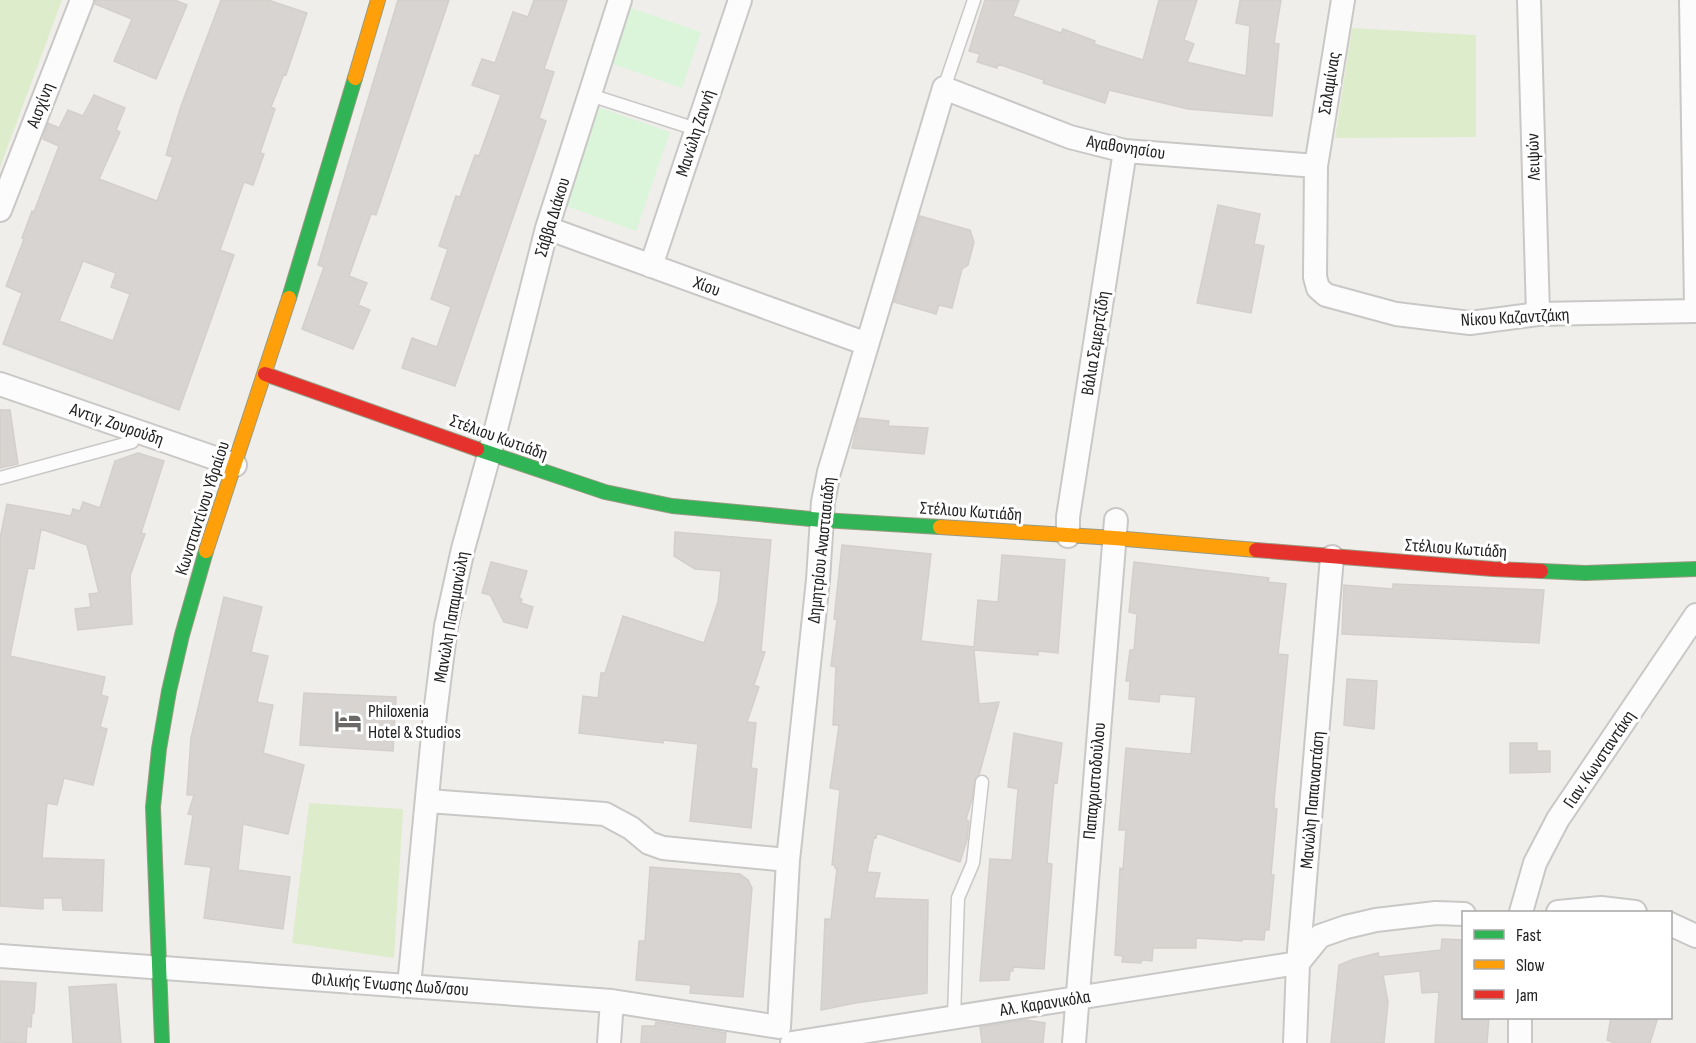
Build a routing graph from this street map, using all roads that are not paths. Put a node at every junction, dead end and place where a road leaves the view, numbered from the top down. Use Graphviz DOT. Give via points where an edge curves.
graph roads {
  1 [pos="81,0"];
  2 [pos="378,0"];
  3 [pos="621,0"];
  4 [pos="740,0"];
  5 [pos="974,0"];
  6 [pos="1343,0"];
  7 [pos="1529,0"];
  8 [pos="1691,0"];
  9 [pos="944,88"];
  10 [pos="590,95"];
  11 [pos="696,129"];
  12 [pos="1125,151"];
  13 [pos="1316,166"];
  14 [pos="0,210"];
  15 [pos="547,228"];
  16 [pos="651,266"];
  17 [pos="1696,305"];
  18 [pos="1696,310"];
  19 [pos="1538,314"];
  20 [pos="867,344"];
  21 [pos="265,374"];
  22 [pos="0,384"];
  23 [pos="493,440"];
  24 [pos="132,442"];
  25 [pos="235,465"];
  26 [pos="0,478"];
  27 [pos="823,506"];
  28 [pos="1068,521"];
  29 [pos="1115,524"];
  30 [pos="1332,556"];
  31 [pos="1696,569"];
  32 [pos="1696,615"];
  33 [pos="982,782"];
  34 [pos="428,801"];
  35 [pos="788,860"];
  36 [pos="1521,911"];
  37 [pos="1569,911"];
  38 [pos="1626,911"];
  39 [pos="1462,914"];
  40 [pos="1672,924"];
  41 [pos="1696,936"];
  42 [pos="0,956"];
  43 [pos="1298,963"];
  44 [pos="160,967"];
  45 [pos="409,986"];
  46 [pos="1076,998"];
  47 [pos="612,1001"];
  48 [pos="954,1017"];
  49 [pos="1520,1019"];
  50 [pos="786,1035"];
  51 [pos="162,1043"];
  52 [pos="609,1043"];
  53 [pos="1074,1043"];
  54 [pos="1295,1043"];
  55 [pos="1520,1043"];
  1 -- 14 [label="street, Αισχίνη"];
  2 -- 21 [label="street, Κωνσταντίνου Υδραίου" via="276,359"];
  3 -- 10 [label="street, Σάββα Διάκου"];
  4 -- 11 [label="street, Μανώλη Ζαννή"];
  5 -- 9 [label="lane"];
  6 -- 13 [label="street, Σαλαμίνας"];
  7 -- 19 [label="street, Λειψών"];
  8 -- 17 [label="street"];
  9 -- 12 [label="street, Αγαθονησίου" via="1070,137"];
  9 -- 20 [label="street, Δημητρίου Αναστασιάδη"];
  10 -- 11 [label="lane"];
  10 -- 15 [label="street, Σάββα Διάκου"];
  11 -- 16 [label="street, Μανώλη Ζαννή"];
  12 -- 13 [label="street, Αγαθονησίου"];
  12 -- 28 [label="street, Βάλια Σεμερτζίδη"];
  13 -- 19 [label="street, Νίκου Καζαντζάκη" via="1315,277 1318,288 1326,295 1396,314 1470,323"];
  15 -- 16 [label="street, Χίου"];
  15 -- 23 [label="street, Σάββα Διάκου"];
  16 -- 20 [label="street, Χίου"];
  18 -- 19 [label="street, Νίκου Καζαντζάκη"];
  20 -- 27 [label="street, Δημητρίου Αναστασιάδη" via="835,449"];
  21 -- 23 [label="street, Στέλιου Κωτιάδη"];
  21 -- 25 [label="street, Κωνσταντίνου Υδραίου"];
  22 -- 25 [label="street, Αντιγ. Ζουρούδη"];
  23 -- 27 [label="street, Στέλιου Κωτιάδη" via="570,481 639,500 699,510"];
  23 -- 34 [label="street, Μανώλη Παπαμανώλη" via="446,626"];
  24 -- 26 [label="lane"];
  25 -- 44 [label="street, Κωνσταντίνου Υδραίου" via="198,577 162,720 153,807"];
  27 -- 28 [label="street, Στέλιου Κωτιάδη"];
  27 -- 35 [label="street, Δημητρίου Αναστασιάδη"];
  28 -- 29 [label="street, Στέλιου Κωτιάδη"];
  29 -- 30 [label="street, Στέλιου Κωτιάδη"];
  29 -- 46 [label="street, Παπαχριστοδούλου"];
  30 -- 31 [label="street, Στέλιου Κωτιάδη" via="1550,572"];
  30 -- 43 [label="street, Μανώλη Παπαναστάση"];
  32 -- 36 [label="street, Γιαν. Κωνσταντάκη" via="1558,819 1535,863"];
  33 -- 48 [label="lane" via="974,862 958,898"];
  34 -- 35 [label="street" via="605,814 663,848"];
  34 -- 45 [label="street, Μανώλη Παπαμανώλη"];
  35 -- 50 [label="street, Δημητρίου Αναστασιάδη"];
  37 -- 38 [label="street"];
  39 -- 43 [label="street" via="1436,913 1346,927 1320,936"];
  40 -- 41 [label="street"];
  42 -- 44 [label="street, Φιλικής Ένωσης Δωδ/σου"];
  43 -- 46 [label="street, Αλ. Καρανικόλα"];
  43 -- 54 [label="street, Μανώλη Παπαναστάση"];
  44 -- 45 [label="street, Φιλικής Ένωσης Δωδ/σου"];
  44 -- 51 [label="street, Κωνσταντίνου Υδραίου"];
  45 -- 47 [label="street, Φιλικής Ένωσης Δωδ/σου"];
  46 -- 48 [label="street, Αλ. Καρανικόλα"];
  46 -- 53 [label="street, Παπαχριστοδούλου"];
  47 -- 50 [label="street, Φιλικής Ένωσης Δωδ/σου"];
  47 -- 52 [label="street"];
  48 -- 50 [label="street, Αλ. Καρανικόλα"];
  49 -- 55 [label="street"];
}
